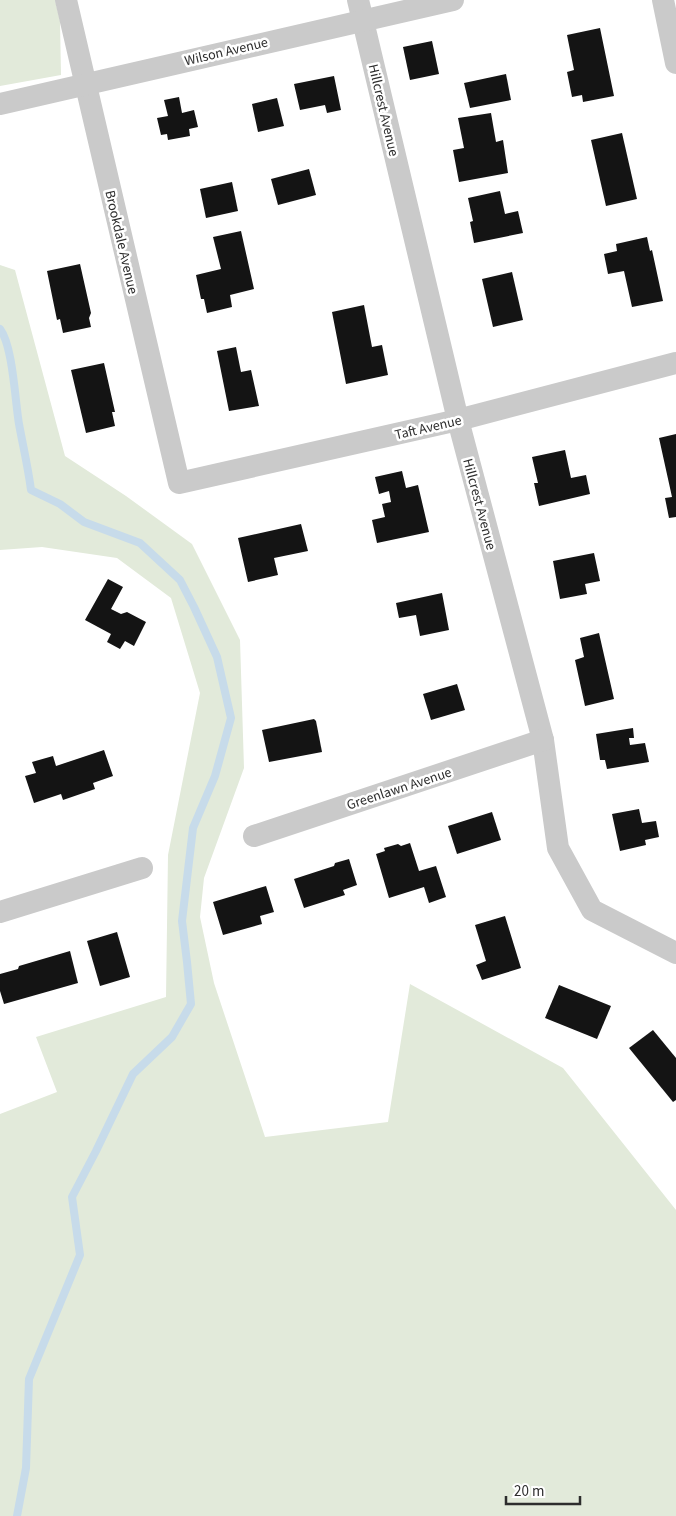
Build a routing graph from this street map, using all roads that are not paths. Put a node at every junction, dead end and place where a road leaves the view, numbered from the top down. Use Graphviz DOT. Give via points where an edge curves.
graph roads {
  1 [pos="66,0"];
  2 [pos="453,0"];
  3 [pos="663,0"];
  4 [pos="360,10"];
  5 [pos="676,63"];
  6 [pos="86,84"];
  7 [pos="0,104"];
  8 [pos="676,363"];
  9 [pos="458,420"];
  10 [pos="179,483"];
  11 [pos="543,740"];
  12 [pos="254,836"];
  13 [pos="142,868"];
  14 [pos="0,912"];
  15 [pos="676,952"];
  1 -- 6 [label="street, Brookdale Avenue"];
  2 -- 4 [label="street, Wilson Avenue"];
  3 -- 5 [label="street"];
  4 -- 6 [label="street, Wilson Avenue"];
  4 -- 9 [label="street, Hillcrest Avenue"];
  6 -- 7 [label="street, Wilson Avenue"];
  6 -- 10 [label="street, Brookdale Avenue"];
  8 -- 9 [label="street, Taft Avenue"];
  9 -- 10 [label="street, Taft Avenue"];
  9 -- 11 [label="street, Hillcrest Avenue"];
  11 -- 12 [label="street, Greenlawn Avenue"];
  11 -- 15 [label="street, Hillcrest Avenue" via="558,848 592,910"];
  13 -- 14 [label="street"];
}
